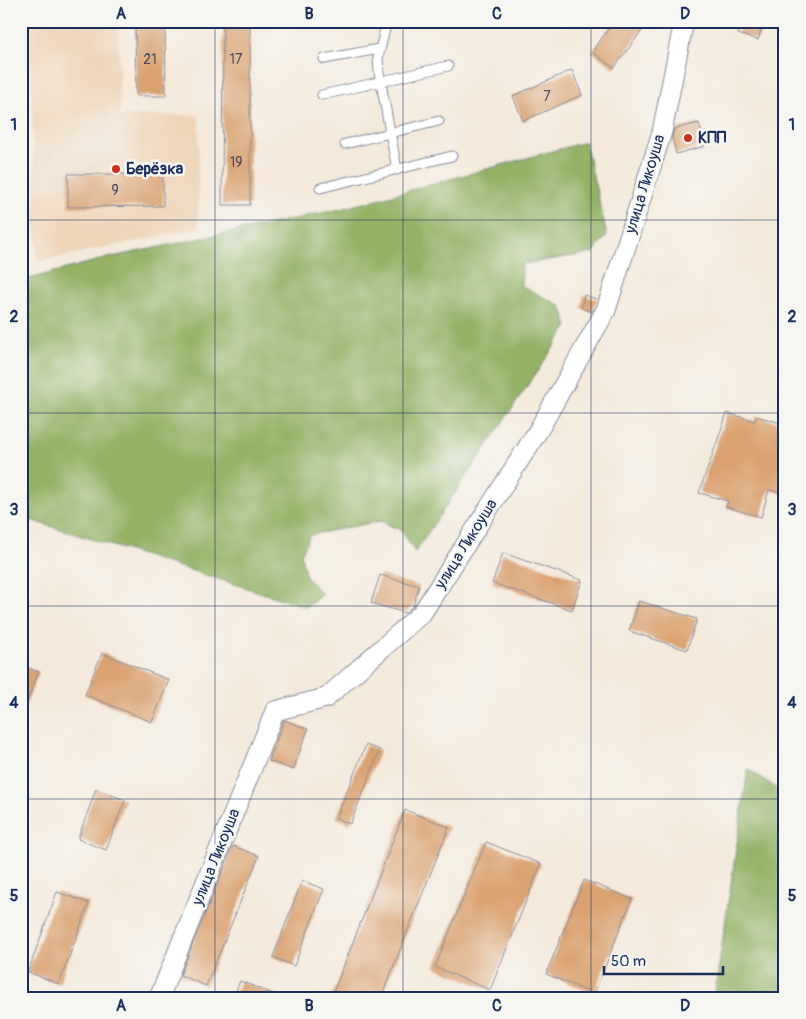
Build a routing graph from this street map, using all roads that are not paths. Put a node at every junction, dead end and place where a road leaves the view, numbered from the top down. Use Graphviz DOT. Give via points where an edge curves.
graph roads {
  1 [pos="387,21"];
  2 [pos="684,21"];
  3 [pos="379,49"];
  4 [pos="324,59"];
  5 [pos="448,66"];
  6 [pos="381,82"];
  7 [pos="322,95"];
  8 [pos="439,121"];
  9 [pos="390,133"];
  10 [pos="345,144"];
  11 [pos="452,156"];
  12 [pos="397,170"];
  13 [pos="320,188"];
  14 [pos="160,998"];
  1 -- 3 [label="lane"];
  2 -- 14 [label="street, улица Ликоуша" via="662,132 606,310 538,431 422,614 326,698 275,711"];
  3 -- 4 [label="lane"];
  3 -- 6 [label="lane"];
  5 -- 6 [label="lane"];
  6 -- 7 [label="lane"];
  6 -- 9 [label="lane"];
  8 -- 9 [label="lane"];
  9 -- 10 [label="lane"];
  9 -- 12 [label="lane"];
  11 -- 12 [label="lane"];
  12 -- 13 [label="lane"];
}
